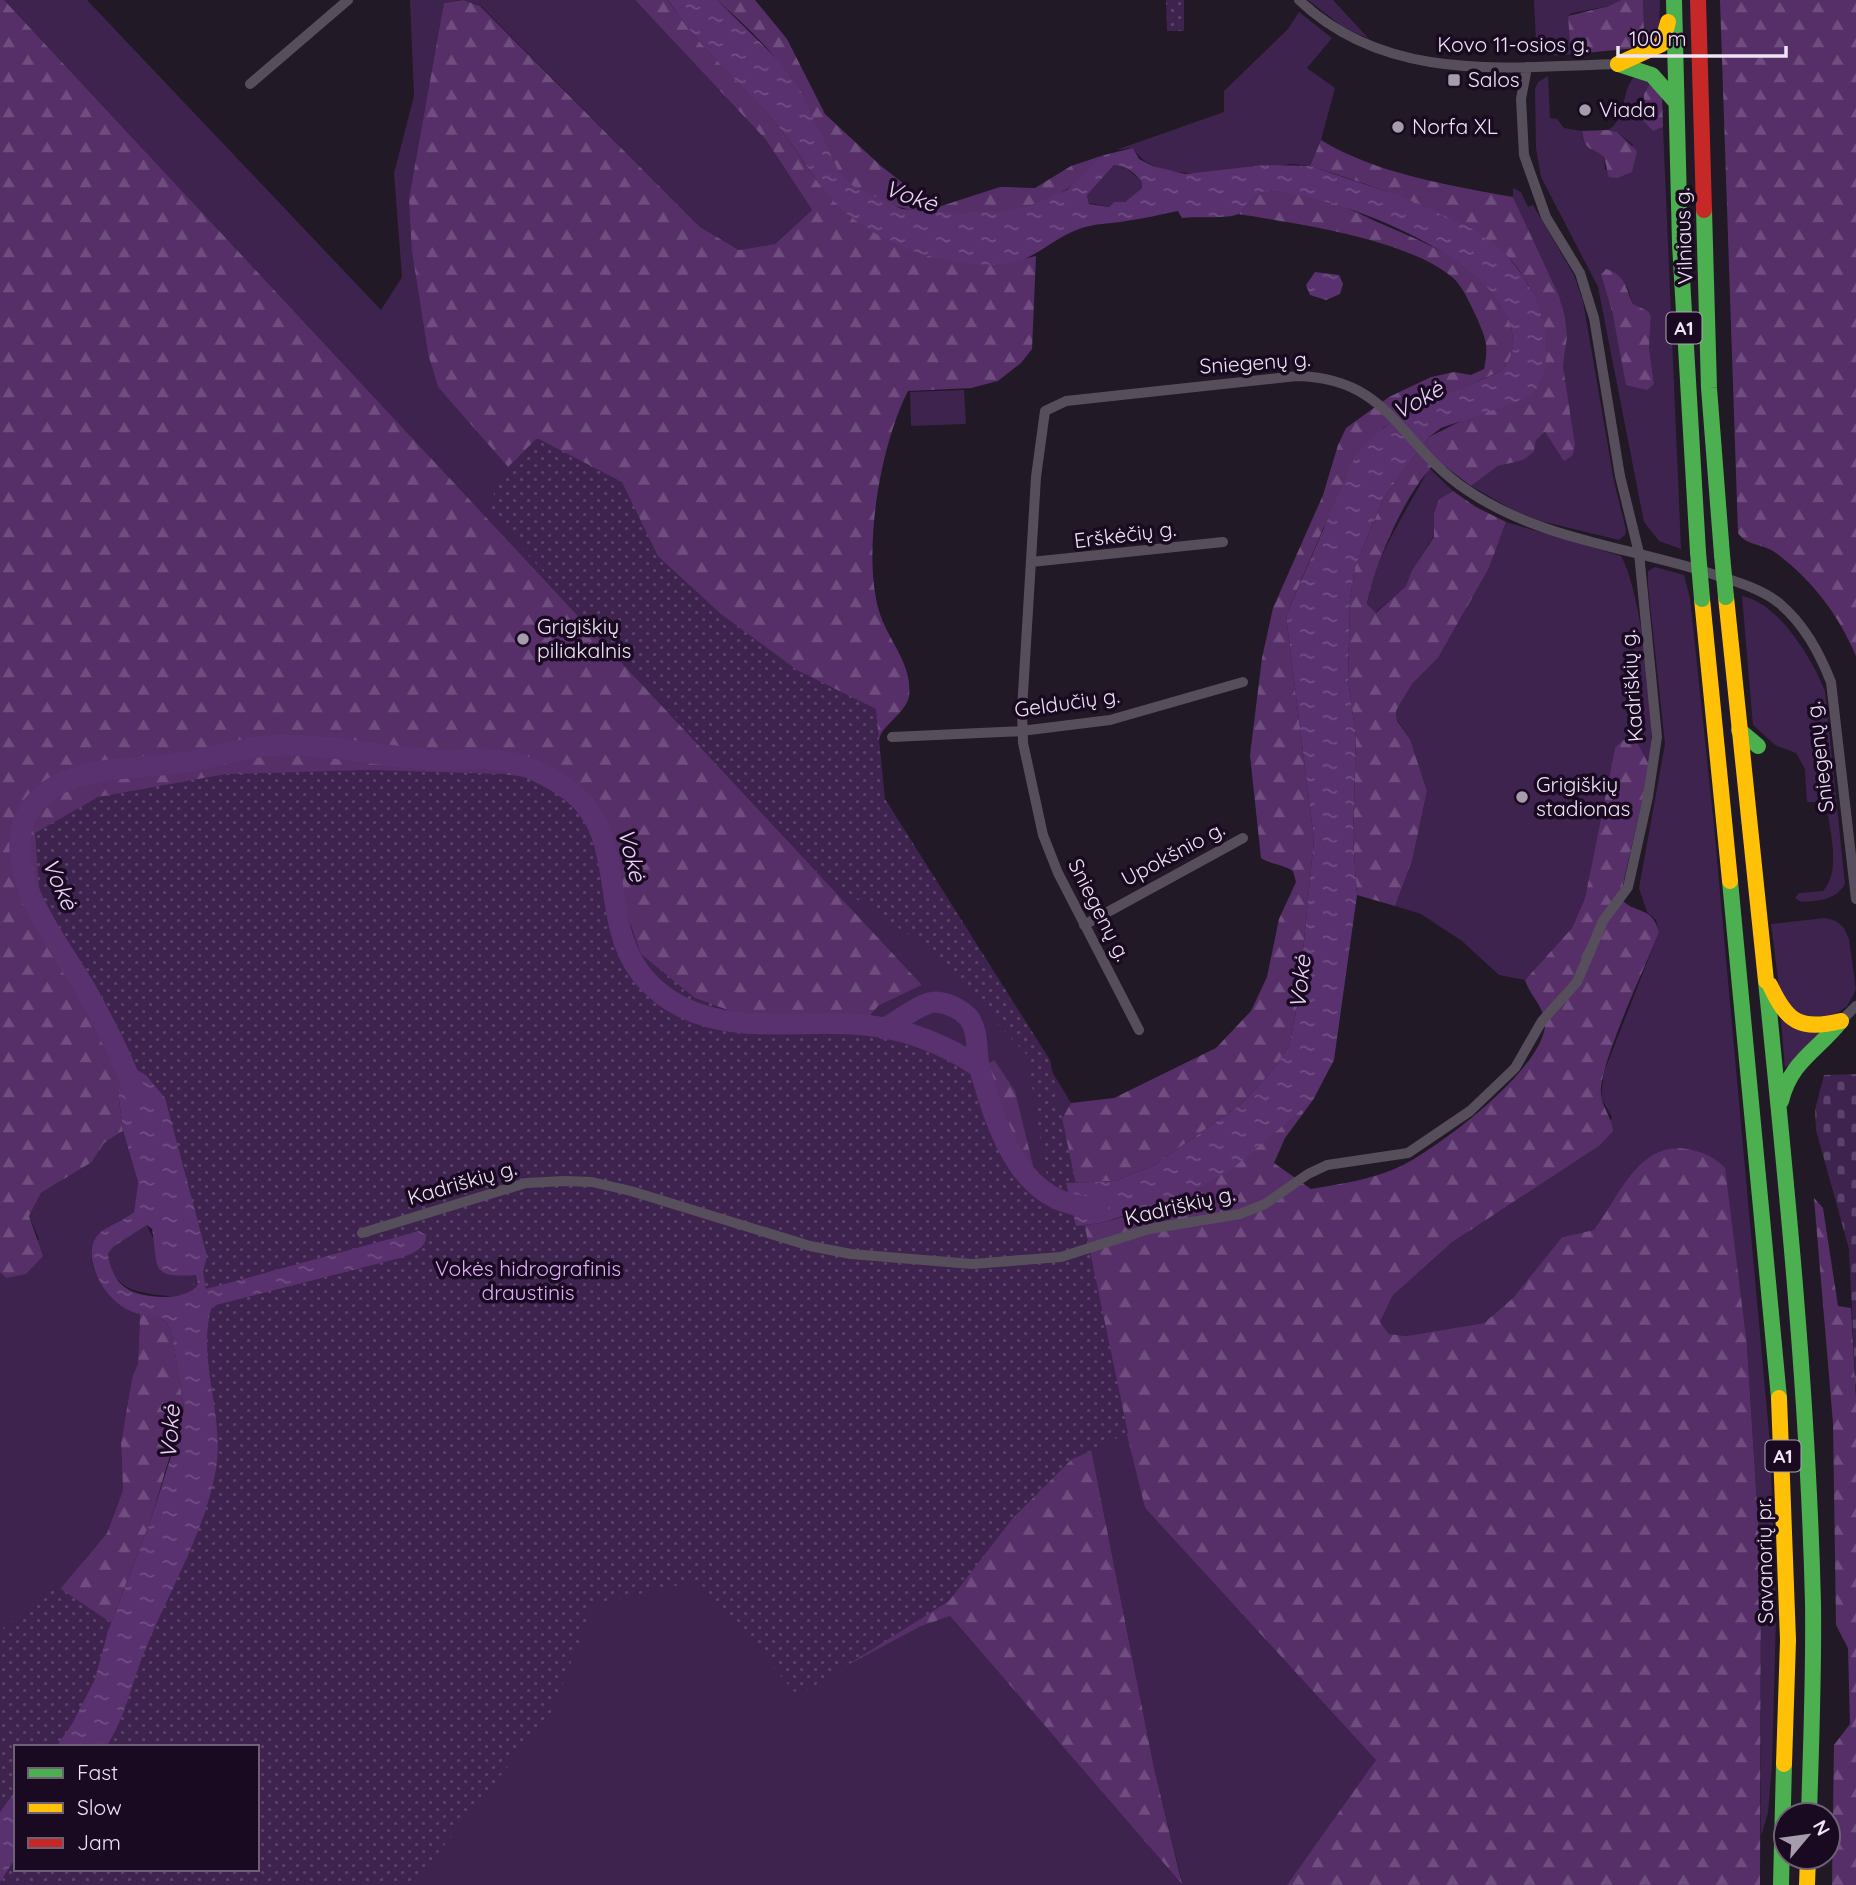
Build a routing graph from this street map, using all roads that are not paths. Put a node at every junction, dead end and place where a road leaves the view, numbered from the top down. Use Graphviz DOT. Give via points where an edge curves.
graph roads {
  1 [pos="348,0"];
  2 [pos="1299,0"];
  3 [pos="1673,0"];
  4 [pos="1698,0"];
  5 [pos="1618,64"];
  6 [pos="1527,67"];
  7 [pos="250,84"];
  8 [pos="1676,104"];
  9 [pos="1223,542"];
  10 [pos="1639,553"];
  11 [pos="1031,562"];
  12 [pos="1243,682"];
  13 [pos="1021,730"];
  14 [pos="1739,730"];
  15 [pos="891,737"];
  16 [pos="1758,746"];
  17 [pos="1243,838"];
  18 [pos="1855,878"];
  19 [pos="1856,899"];
  20 [pos="1084,925"];
  21 [pos="1761,957"];
  22 [pos="1856,1006"];
  23 [pos="1841,1021"];
  24 [pos="1743,1028"];
  25 [pos="1139,1030"];
  26 [pos="1778,1120"];
  27 [pos="362,1233"];
  28 [pos="1788,1640"];
  29 [pos="1809,1801"];
  30 [pos="1772,1885"];
  31 [pos="1781,1885"];
  1 -- 7 [label="street"];
  2 -- 6 [label="street, Kovo 11-osios g." via="1338,31 1413,61 1453,67"];
  3 -- 5 [label="highway" via="1662,44"];
  3 -- 8 [label="highway, Vilniaus g. / A1"];
  4 -- 14 [label="highway, Vilniaus g. / A1, bridge" via="1709,388"];
  5 -- 6 [label="street, Kovo 11-osios g."];
  5 -- 8 [label="highway" via="1653,72"];
  6 -- 10 [label="street, Kadriškių g." via="1521,99 1524,155 1546,217 1580,273 1589,298 1620,476"];
  8 -- 24 [label="highway, Vilniaus g. / A1, bridge" via="1686,393"];
  9 -- 11 [label="street, Erškėčių g."];
  10 -- 11 [label="street, Sniegenų g." via="1539,527 1509,514 1473,495 1430,463 1383,406 1348,385 1297,376 1066,401 1045,411"];
  10 -- 18 [label="street, Sniegenų g." via="1762,592 1786,610 1808,636 1833,695"];
  10 -- 27 [label="street, Kadriškių g." via="1657,737 1628,887 1603,920 1577,982 1542,1021 1515,1068 1470,1111 1408,1153 1327,1165 1265,1204 1240,1214 1149,1229 1091,1250 1023,1262 972,1264 851,1254 593,1182 526,1183"];
  11 -- 13 [label="street, Sniegenų g."];
  12 -- 13 [label="street, Geldučių g." via="1110,720"];
  13 -- 15 [label="street, Geldučių g."];
  13 -- 20 [label="street, Sniegenų g." via="1043,835"];
  14 -- 16 [label="highway"];
  14 -- 21 [label="highway, A1"];
  17 -- 20 [label="street, Upokšnio g."];
  18 -- 19 [label="street, Sniegenų g."];
  20 -- 25 [label="street, Sniegenų g."];
  21 -- 23 [label="highway" via="1782,1011 1790,1019 1811,1027"];
  21 -- 26 [label="highway, A1"];
  22 -- 23 [label="street"];
  23 -- 26 [label="highway" via="1786,1078"];
  24 -- 28 [label="highway, Savanorių pr. / A1" via="1778,1362"];
  26 -- 29 [label="highway, A1" via="1808,1470 1812,1580"];
  28 -- 30 [label="highway"];
  28 -- 31 [label="highway, Savanorių pr. / A1"];
}
